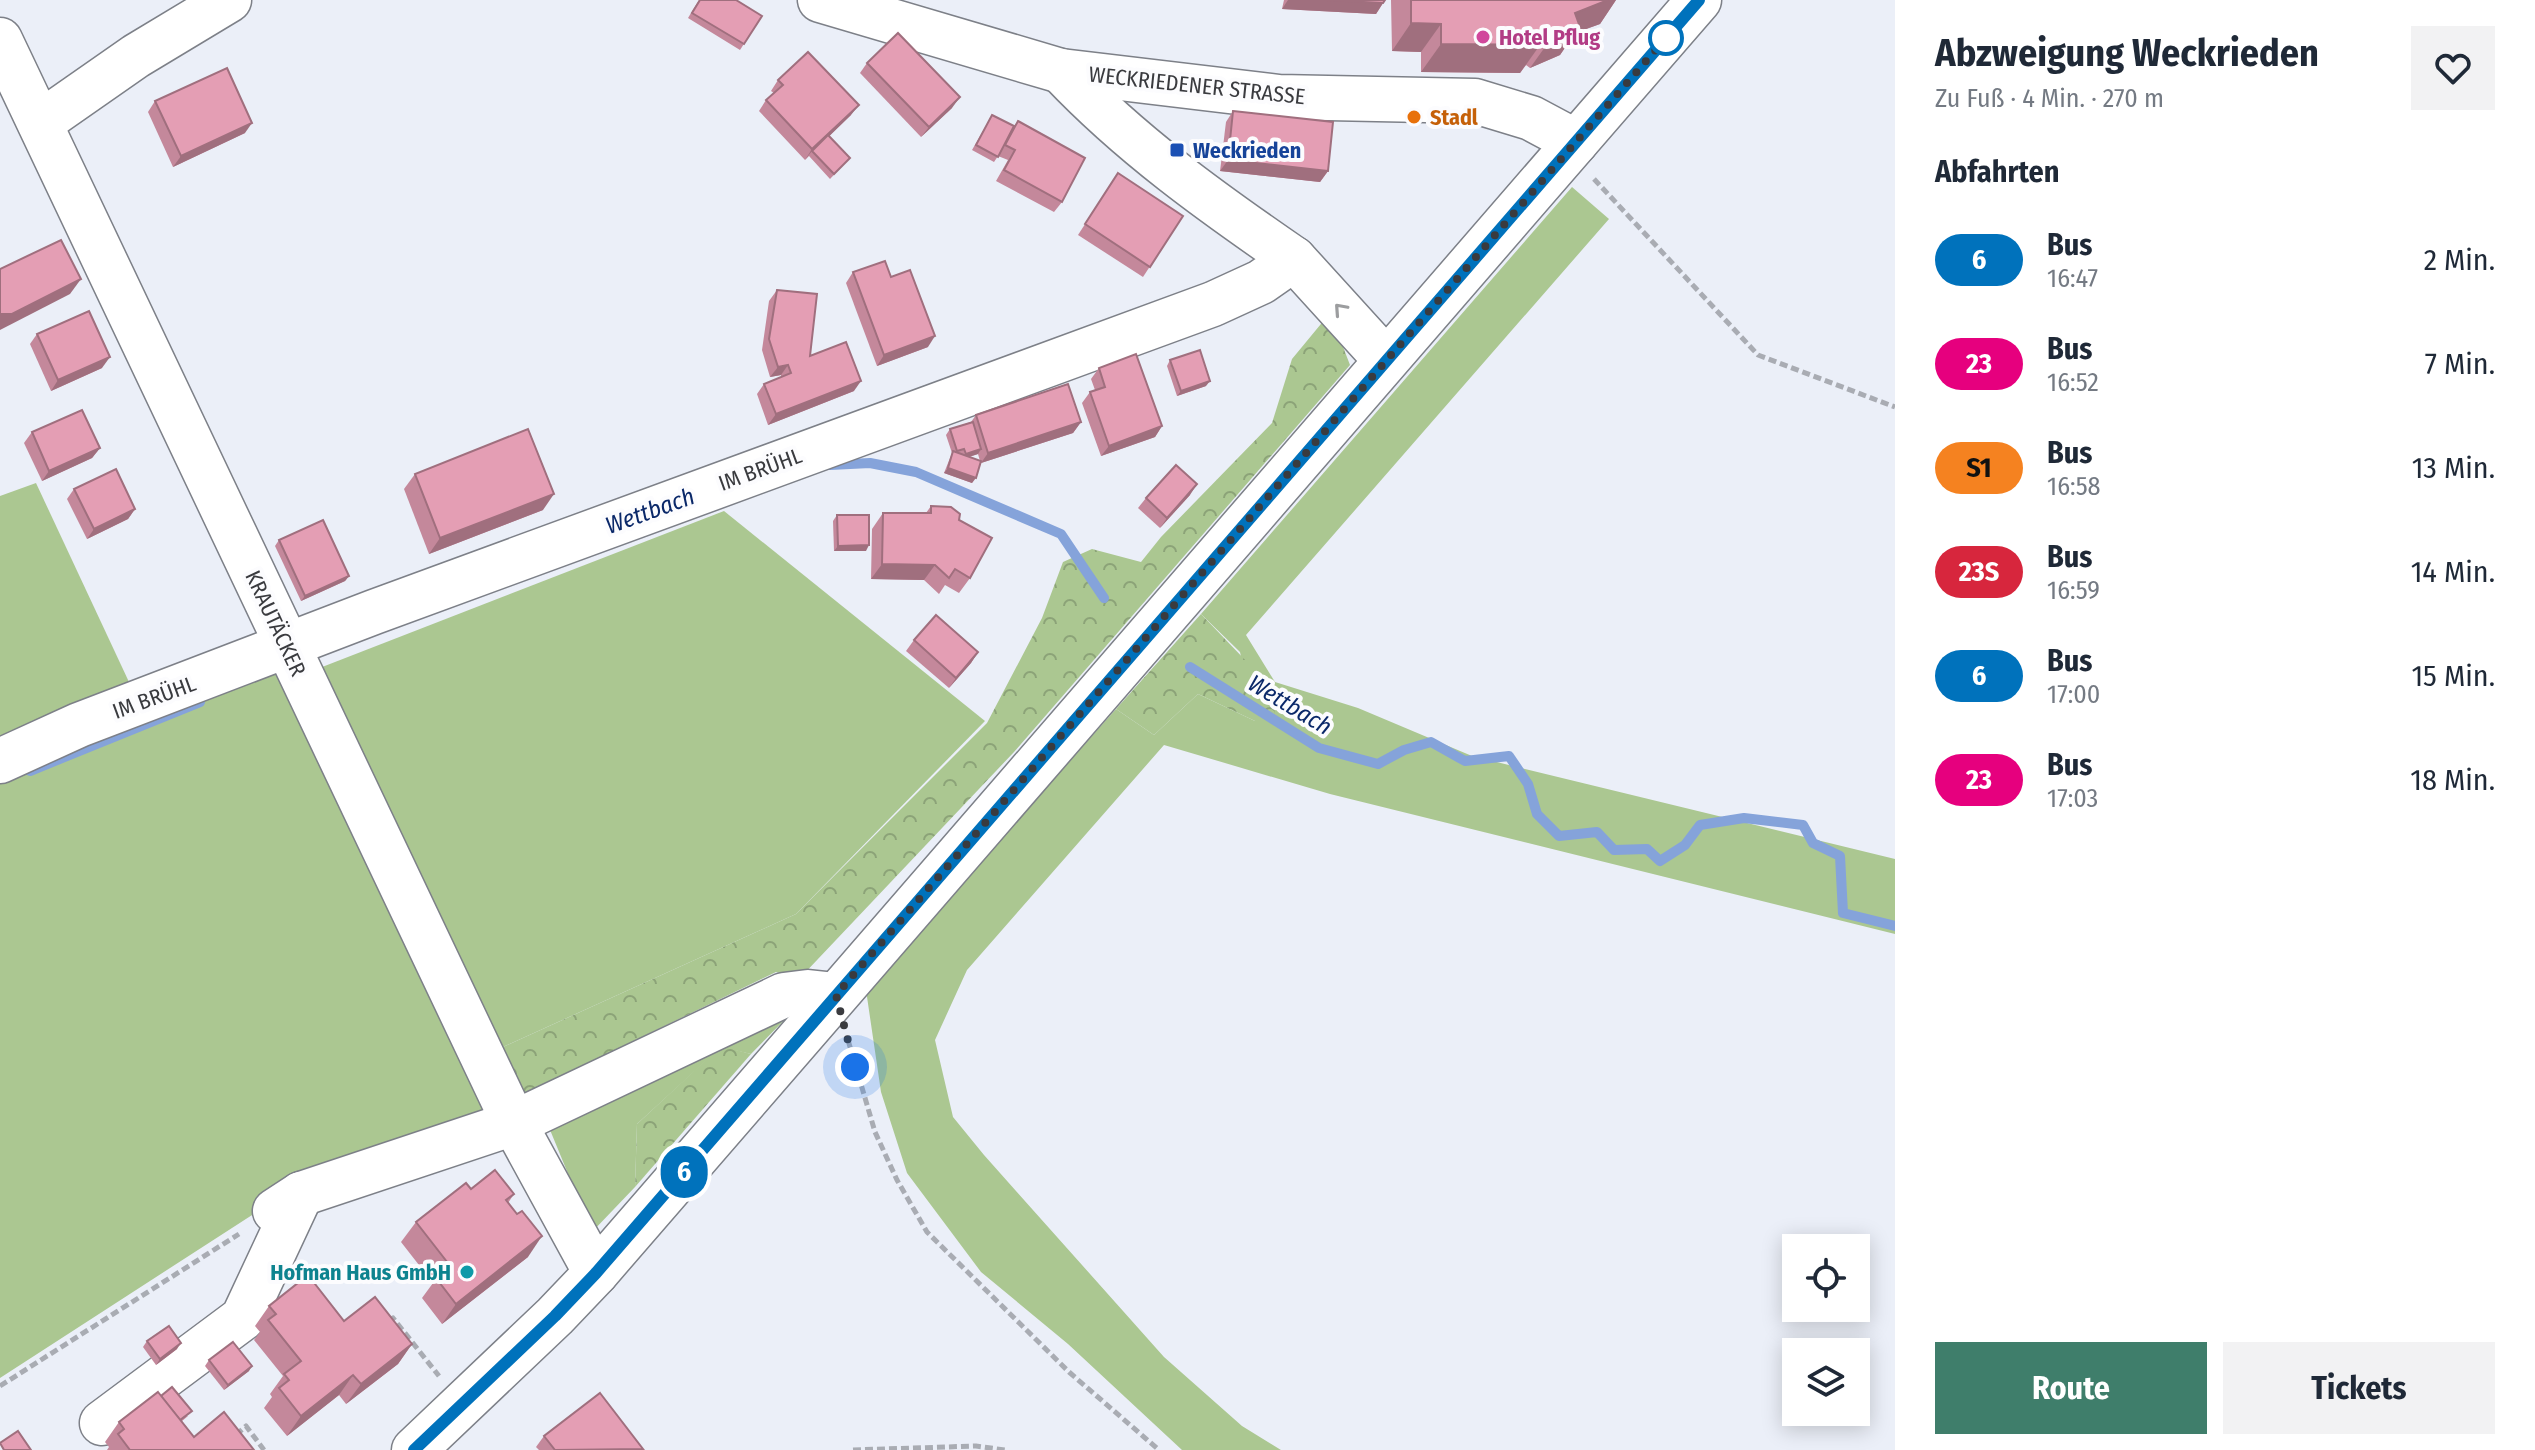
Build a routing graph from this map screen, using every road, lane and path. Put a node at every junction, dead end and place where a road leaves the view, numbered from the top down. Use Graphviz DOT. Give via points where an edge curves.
graph roads {
  1 [pos="229,0"];
  2 [pos="820,0"];
  3 [pos="1699,0"];
  4 [pos="0,40"];
  5 [pos="1061,71"];
  6 [pos="40,123"];
  7 [pos="1576,142"];
  8 [pos="1294,259"];
  9 [pos="1385,359"];
  10 [pos="1895,407"];
  11 [pos="287,648"];
  12 [pos="0,761"];
  13 [pos="836,995"];
  14 [pos="514,1123"];
  15 [pos="288,1202"];
  16 [pos="596,1273"];
  17 [pos="383,1326"];
  18 [pos="0,1386"];
  19 [pos="462,1404"];
  20 [pos="102,1423"];
  21 [pos="229,1440"];
  22 [pos="976,1448"];
  23 [pos="264,1450"];
  24 [pos="414,1450"];
  25 [pos="853,1450"];
  26 [pos="1005,1450"];
  27 [pos="1159,1450"];
  1 -- 6 [label="street"];
  2 -- 5 [label="street, WECKRIEDENER STRASSE"];
  3 -- 7 [label="street"];
  4 -- 6 [label="street, KRAUTÄCKER"];
  5 -- 7 [label="street, WECKRIEDENER STRASSE" via="1279,97 1475,101 1531,118"];
  5 -- 8 [label="street" via="1095,108 1192,189"];
  6 -- 11 [label="street, KRAUTÄCKER"];
  7 -- 9 [label="street"];
  7 -- 10 [label="path" via="1595,181 1758,355"];
  9 -- 8 [label="street, one-way"];
  8 -- 11 [label="street, IM BRÜHL" via="1261,282 1213,304"];
  9 -- 13 [label="street"];
  11 -- 12 [label="street, IM BRÜHL" via="79,725"];
  11 -- 14 [label="street, KRAUTÄCKER"];
  13 -- 14 [label="street" via="784,995"];
  13 -- 16 [label="street"];
  13 -- 27 [label="path" via="875,1132 927,1232 1069,1372"];
  14 -- 15 [label="street"];
  14 -- 16 [label="street, KRAUTÄCKER"];
  15 -- 18 [label="path"];
  15 -- 20 [label="street" via="243,1318"];
  16 -- 19 [label="street"];
  17 -- 19 [label="path" via="393,1318"];
  19 -- 24 [label="street"];
  21 -- 23 [label="path" via="246,1426"];
  22 -- 25 [label="path"];
  22 -- 26 [label="path"];
}
